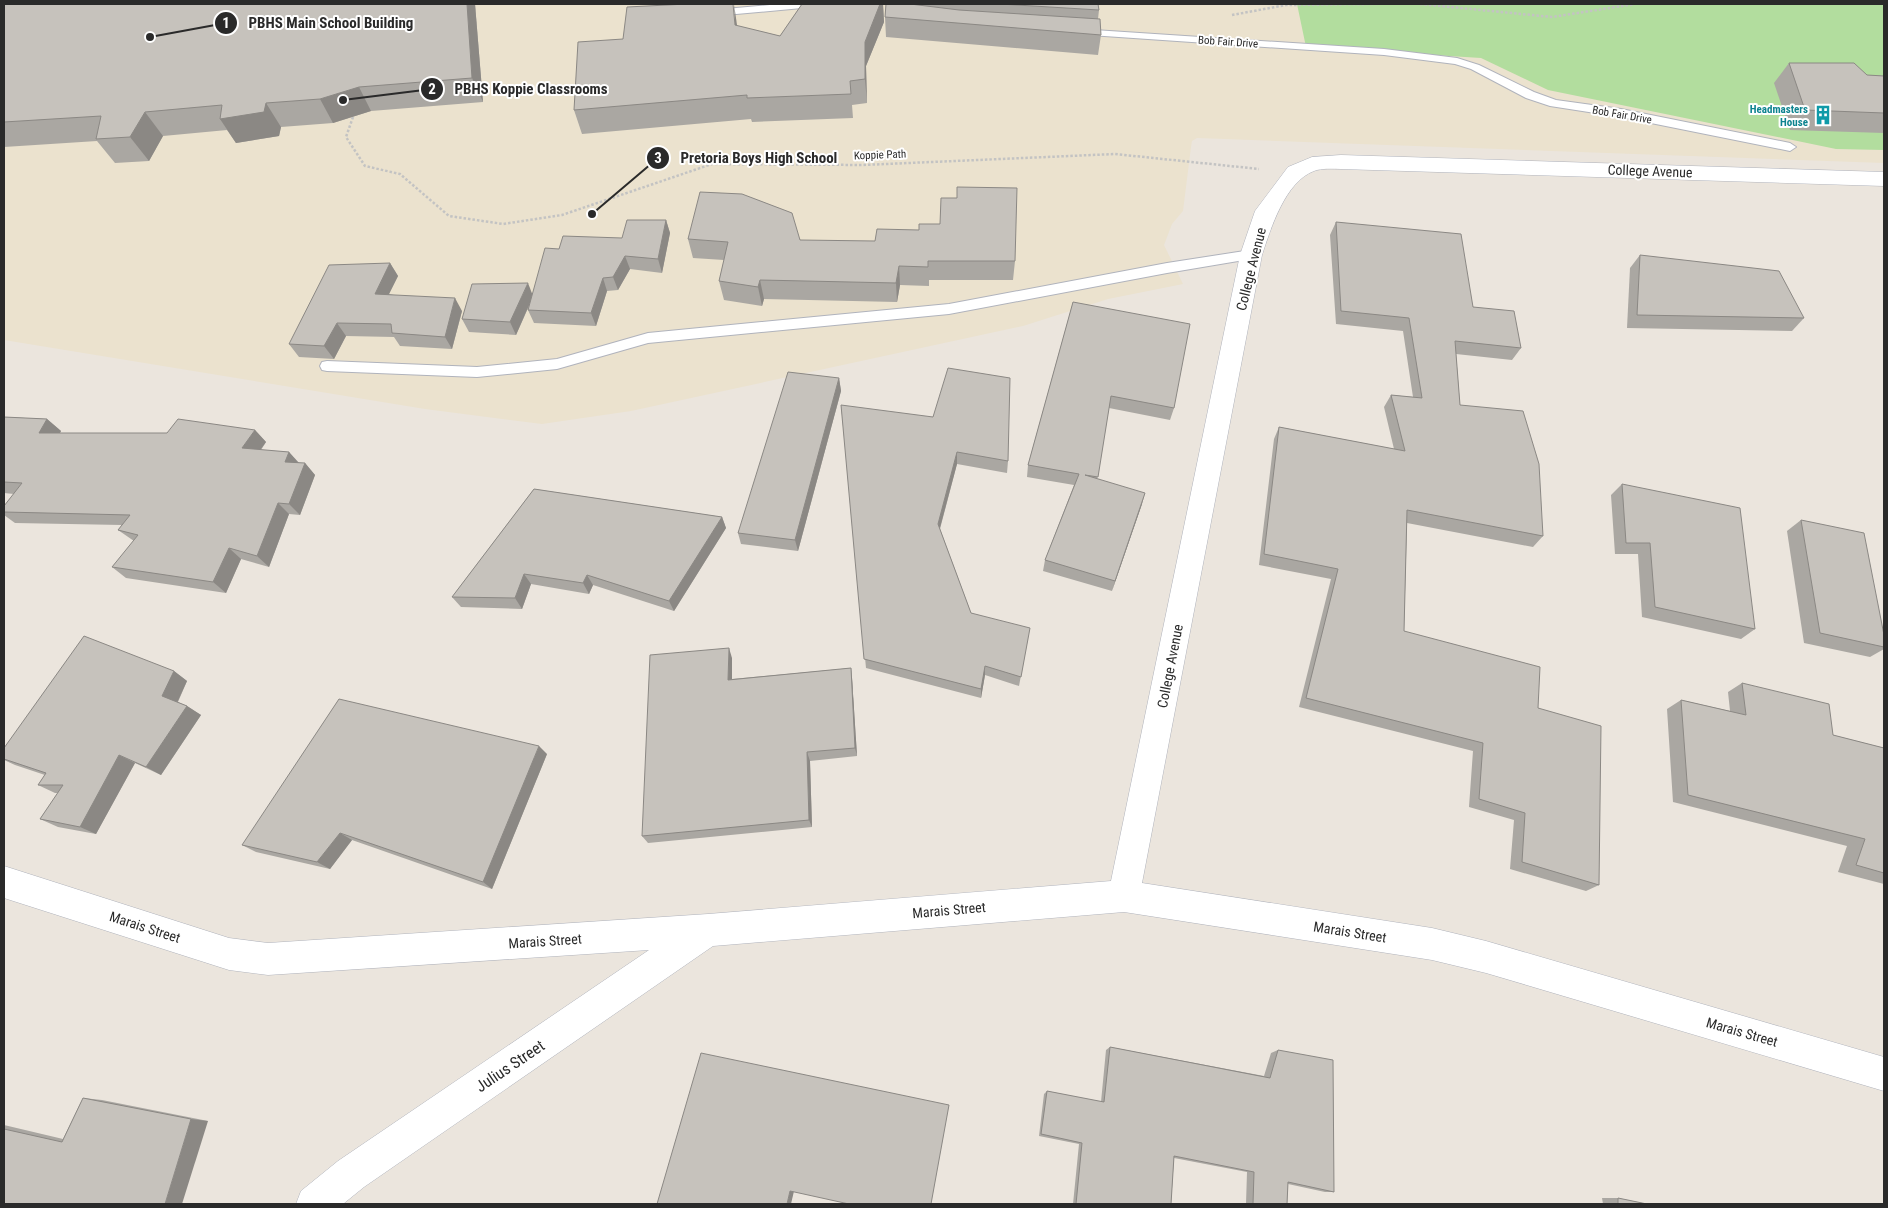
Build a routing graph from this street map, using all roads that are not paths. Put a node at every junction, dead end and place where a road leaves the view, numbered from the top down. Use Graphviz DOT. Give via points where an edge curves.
graph roads {
  1 [pos="834,8"];
  2 [pos="700,14"];
  3 [pos="1065,31"];
  4 [pos="1790,147"];
  5 [pos="1884,179"];
  6 [pos="1251,255"];
  7 [pos="327,366"];
  8 [pos="4,882"];
  9 [pos="1124,896"];
  10 [pos="708,930"];
  11 [pos="1884,1074"];
  12 [pos="314,1204"];
  1 -- 2 [label="lane" via="802,6"];
  3 -- 4 [label="lane, Bob Fair Drive" via="1384,52 1457,61 1475,66 1530,95 1554,103"];
  5 -- 6 [label="street, College Avenue" via="1341,162 1312,164 1295,172 1266,211"];
  6 -- 7 [label="lane" via="949,309 648,338 557,364 477,372"];
  6 -- 9 [label="street, College Avenue"];
  8 -- 10 [label="street, Marais Street" via="229,954 268,959"];
  9 -- 10 [label="street, Marais Street"];
  9 -- 11 [label="street, Marais Street" via="1422,943 1486,957"];
  10 -- 12 [label="street, Julius Street" via="359,1169"];
}
